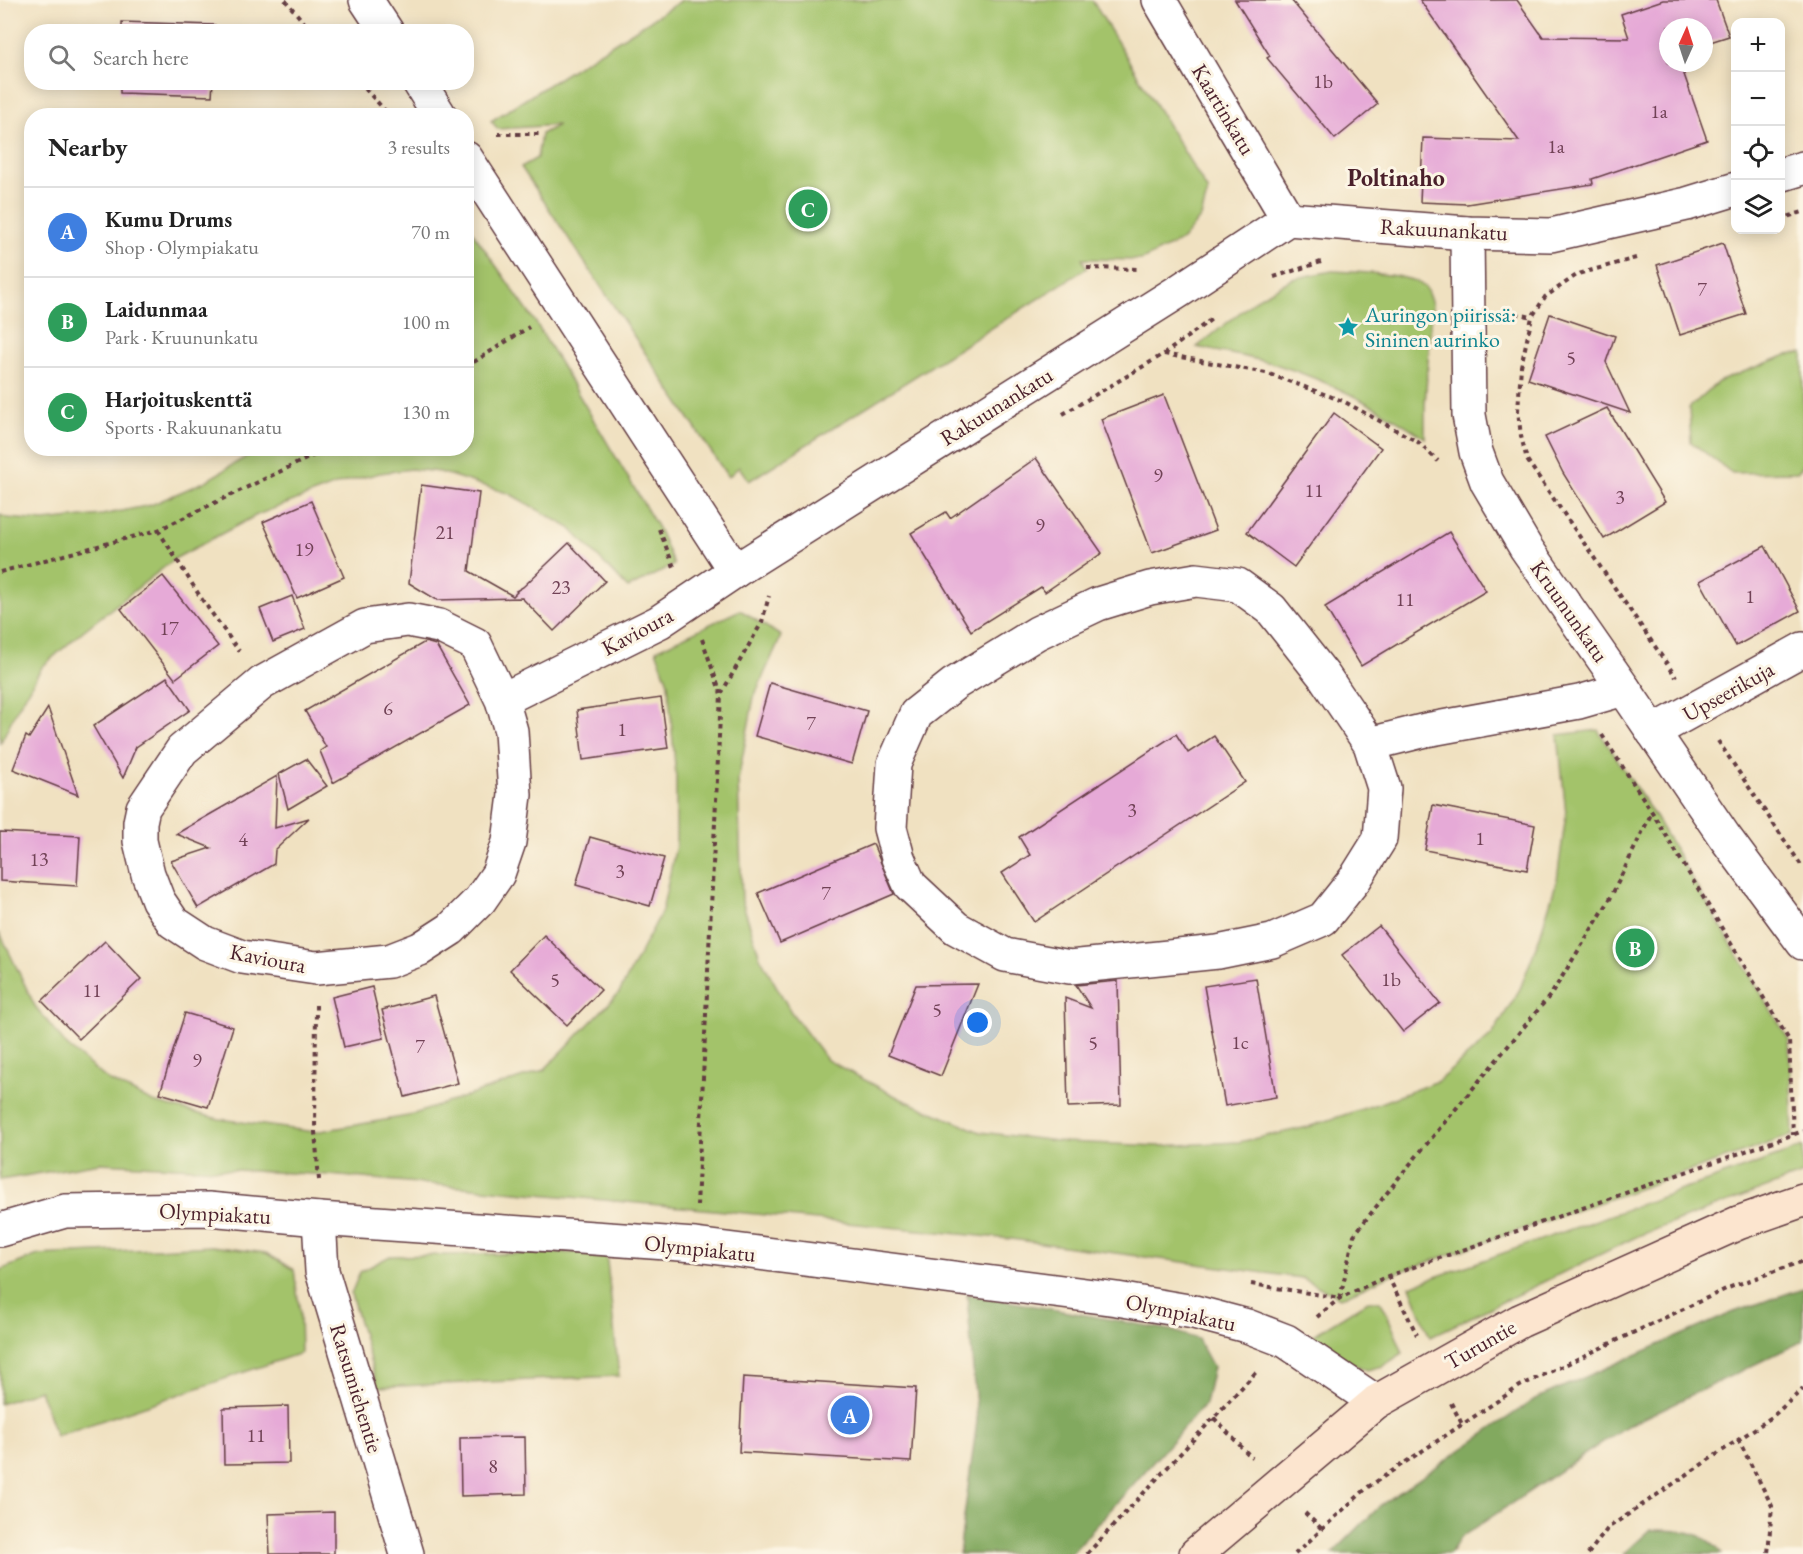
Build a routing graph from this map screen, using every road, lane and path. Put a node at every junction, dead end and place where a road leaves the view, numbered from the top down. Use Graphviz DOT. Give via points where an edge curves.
graph roads {
  1 [pos="285,0"];
  2 [pos="366,0"];
  3 [pos="1159,0"];
  4 [pos="305,24"];
  5 [pos="382,24"];
  6 [pos="366,90"];
  7 [pos="424,90"];
  8 [pos="383,108"];
  9 [pos="435,108"];
  10 [pos="498,134"];
  11 [pos="541,134"];
  12 [pos="1803,168"];
  13 [pos="474,170"];
  14 [pos="1785,173"];
  15 [pos="1731,191"];
  16 [pos="1803,212"];
  17 [pos="1785,217"];
  18 [pos="1288,219"];
  19 [pos="1467,232"];
  20 [pos="1643,256"];
  21 [pos="1087,268"];
  22 [pos="1145,269"];
  23 [pos="536,323"];
  24 [pos="474,362"];
  25 [pos="312,456"];
  26 [pos="158,530"];
  27 [pos="735,571"];
  28 [pos="0,572"];
  29 [pos="771,589"];
  30 [pos="699,632"];
  31 [pos="1803,649"];
  32 [pos="262,683"];
  33 [pos="1624,689"];
  34 [pos="721,694"];
  35 [pos="502,700"];
  36 [pos="1697,709"];
  37 [pos="1653,732"];
  38 [pos="1370,744"];
  39 [pos="1652,812"];
  40 [pos="1803,868"];
  41 [pos="1803,943"];
  42 [pos="316,968"];
  43 [pos="1803,1131"];
  44 [pos="319,1185"];
  45 [pos="1803,1200"];
  46 [pos="319,1219"];
  47 [pos="0,1230"];
  48 [pos="694,1245"];
  49 [pos="1803,1261"];
  50 [pos="1388,1276"];
  51 [pos="1340,1298"];
  52 [pos="1420,1340"];
  53 [pos="1286,1341"];
  54 [pos="1803,1389"];
  55 [pos="1376,1402"];
  56 [pos="1738,1440"];
  57 [pos="407,1554"];
  58 [pos="1087,1554"];
  59 [pos="1196,1554"];
  60 [pos="1295,1554"];
  61 [pos="1588,1554"];
  62 [pos="1768,1554"];
  1 -- 4 [label="path"];
  2 -- 5 [label="street"];
  3 -- 18 [label="street, Kaartinkatu"];
  6 -- 8 [label="path"];
  7 -- 9 [label="street"];
  10 -- 11 [label="path"];
  12 -- 14 [label="street"];
  13 -- 27 [label="street"];
  15 -- 19 [label="street, Rakuunankatu" via="1551,235"];
  16 -- 17 [label="path"];
  18 -- 19 [label="street, Rakuunankatu"];
  18 -- 27 [label="street, Rakuunankatu"];
  19 -- 33 [label="street, Kruununkatu" via="1469,415 1476,452 1487,482 1526,548"];
  20 -- 36 [label="path" via="1578,274 1545,297 1532,316 1521,366 1518,411 1527,460"];
  21 -- 22 [label="path"];
  23 -- 24 [label="path"];
  25 -- 26 [label="path"];
  26 -- 28 [label="path"];
  26 -- 32 [label="path"];
  27 -- 35 [label="street, Kavioura" via="658,622"];
  29 -- 34 [label="path" via="762,622"];
  30 -- 34 [label="path"];
  31 -- 36 [label="street, Upseerikuja"];
  32 -- 35 [label="street, Kavioura" via="364,626 408,620 439,626 475,644"];
  32 -- 42 [label="street, Kavioura" via="182,750 143,808 140,841 158,900 173,922 205,943 242,957"];
  33 -- 37 [label="street, Kruununkatu"];
  33 -- 38 [label="street" via="1579,702"];
  34 -- 48 [label="path"];
  35 -- 42 [label="street, Kavioura" via="511,731 515,795 508,842 498,874 480,900 451,929 420,949 389,961"];
  36 -- 37 [label="street, Upseerikuja"];
  36 -- 40 [label="path"];
  37 -- 41 [label="street, Kruununkatu"];
  38 -- 38 [label="street" via="1384,789 1380,839 1355,879 1323,919 1272,941 1218,952 1070,967 1005,955 956,928 910,885 890,828 894,764 916,714 954,684 1037,633 1098,604 1150,588 1196,580 1238,585 1271,609 1324,676"];
  39 -- 51 [label="path" via="1609,901 1552,993 1354,1235"];
  42 -- 44 [label="path" via="315,1132"];
  43 -- 50 [label="path"];
  45 -- 55 [label="main road, Turuntie" via="1738,1223 1520,1321"];
  46 -- 47 [label="street, Olympiakatu" via="208,1209 66,1211"];
  46 -- 48 [label="street, Olympiakatu"];
  46 -- 57 [label="street, Ratsumiehentie" via="322,1271"];
  48 -- 53 [label="street, Olympiakatu" via="1117,1299 1194,1312"];
  49 -- 60 [label="path" via="1728,1288 1520,1386 1368,1487"];
  50 -- 51 [label="path"];
  50 -- 52 [label="path"];
  51 -- 53 [label="path"];
  53 -- 55 [label="street, Olympiakatu"];
  53 -- 58 [label="path"];
  54 -- 56 [label="path"];
  55 -- 59 [label="main road, Turuntie"];
  56 -- 61 [label="path" via="1608,1528"];
  56 -- 62 [label="path" via="1772,1506"];
}
